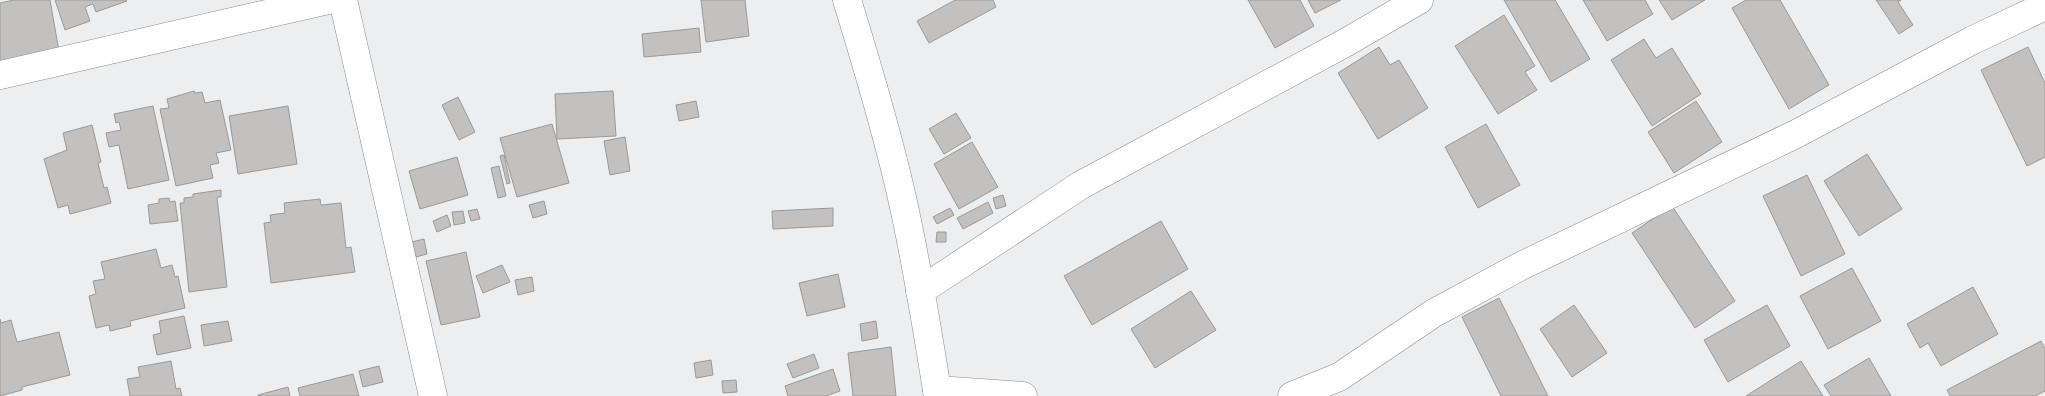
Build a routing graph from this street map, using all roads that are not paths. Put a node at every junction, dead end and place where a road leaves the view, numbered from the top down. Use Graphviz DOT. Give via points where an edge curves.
graph roads {
  1 [pos="328,0"];
  2 [pos="343,0"];
  3 [pos="847,0"];
  4 [pos="1419,0"];
  5 [pos="2045,6"];
  6 [pos="0,76"];
  7 [pos="920,291"];
  8 [pos="937,393"];
  9 [pos="433,396"];
  10 [pos="1023,396"];
  11 [pos="1292,396"];
  1 -- 6 [label="street"];
  2 -- 9 [label="street"];
  3 -- 7 [label="street" via="899,188"];
  4 -- 7 [label="street" via="1081,185"];
  5 -- 11 [label="street" via="1973,40 1796,134 1521,266 1434,313 1340,377"];
  7 -- 8 [label="street"];
  8 -- 10 [label="street"];
}
